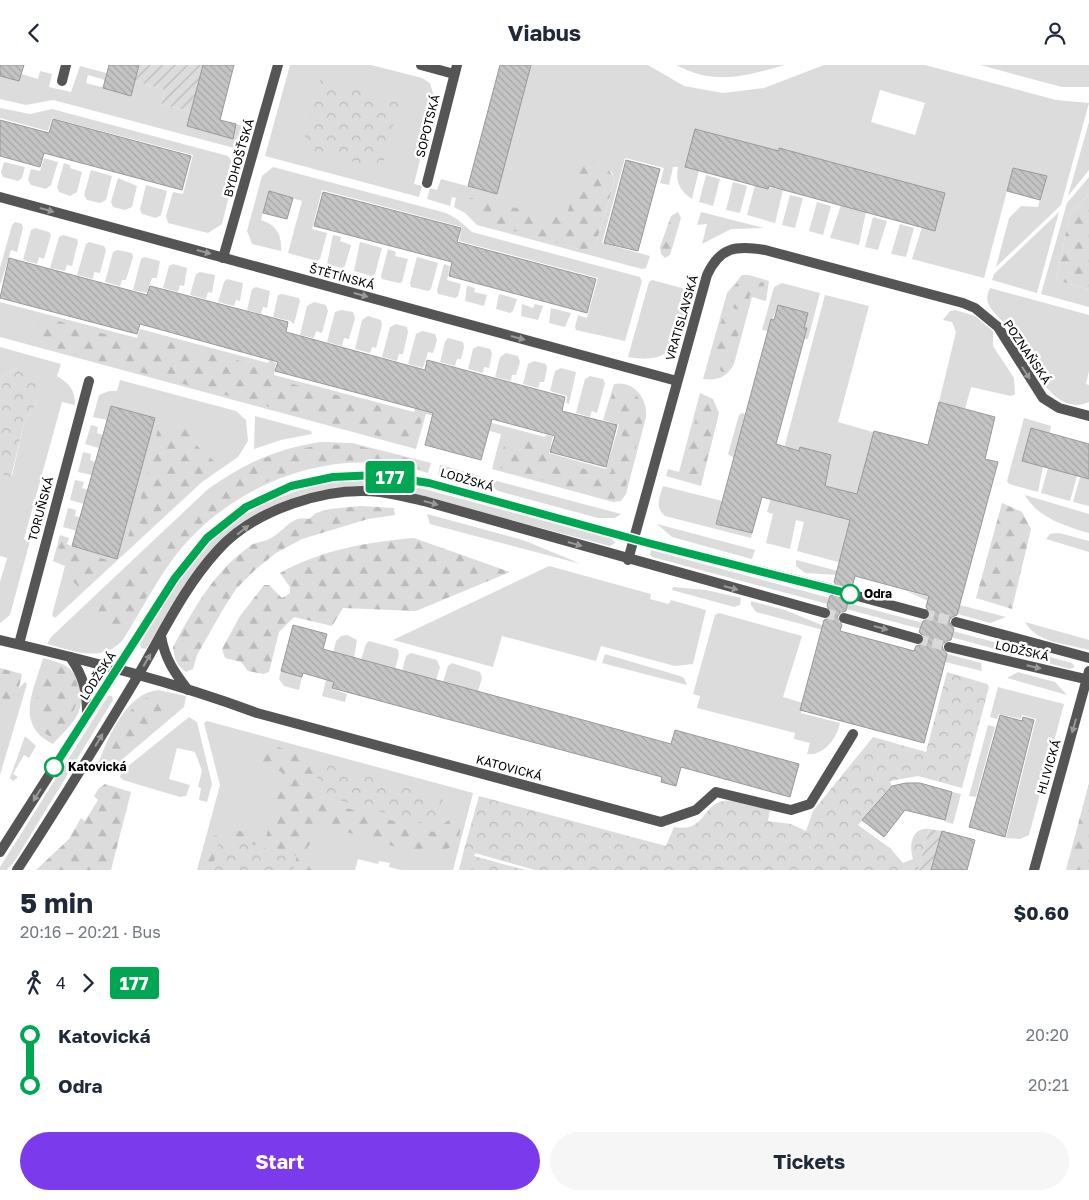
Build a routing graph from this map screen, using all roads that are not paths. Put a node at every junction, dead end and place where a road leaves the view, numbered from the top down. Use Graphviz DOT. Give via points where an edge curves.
graph roads {
  1 [pos="66,65"];
  2 [pos="278,65"];
  3 [pos="421,65"];
  4 [pos="455,69"];
  5 [pos="62,81"];
  6 [pos="427,183"];
  7 [pos="0,197"];
  8 [pos="223,258"];
  9 [pos="975,308"];
  10 [pos="89,381"];
  11 [pos="677,381"];
  12 [pos="1089,416"];
  13 [pos="634,540"];
  14 [pos="628,560"];
  15 [pos="832,589"];
  16 [pos="850,594"];
  17 [pos="825,613"];
  18 [pos="924,614"];
  19 [pos="844,618"];
  20 [pos="956,622"];
  21 [pos="161,636"];
  22 [pos="918,639"];
  23 [pos="0,640"];
  24 [pos="19,644"];
  25 [pos="949,647"];
  26 [pos="70,657"];
  27 [pos="1089,658"];
  28 [pos="117,669"];
  29 [pos="138,676"];
  30 [pos="1088,676"];
  31 [pos="188,691"];
  32 [pos="87,714"];
  33 [pos="853,734"];
  34 [pos="0,852"];
  35 [pos="17,870"];
  36 [pos="1034,870"];
  1 -- 5 [label="street"];
  2 -- 8 [label="street, BYDHOŠŤSKÁ"];
  3 -- 4 [label="street, SOPOTSKÁ"];
  4 -- 6 [label="street, SOPOTSKÁ"];
  7 -- 8 [label="street, ŠTĚTÍNSKÁ, one-way"];
  8 -- 11 [label="street, ŠTĚTÍNSKÁ, one-way"];
  9 -- 11 [label="street, VRATISLAVSKÁ" via="765,250 731,249 713,263 707,275"];
  9 -- 12 [label="street, POZNAŇSKÁ, one-way" via="998,327 1043,398 1059,408"];
  10 -- 24 [label="street, TORUŇSKÁ"];
  11 -- 13 [label="street, VRATISLAVSKÁ"];
  13 -- 14 [label="street, VRATISLAVSKÁ"];
  13 -- 15 [label="street, LODŽSKÁ"];
  13 -- 28 [label="street, LODŽSKÁ" via="429,483 377,475 333,477 291,486 246,507 207,538 175,578"];
  14 -- 17 [label="street, one-way"];
  21 -- 14 [label="street, one-way" via="189,587 218,549 252,523 292,503 330,494 379,492 424,501"];
  16 -- 18 [label="street"];
  19 -- 22 [label="street, one-way"];
  20 -- 27 [label="street, LODŽSKÁ"];
  29 -- 21 [label="street, one-way"];
  21 -- 31 [label="street" via="164,655"];
  23 -- 24 [label="street"];
  24 -- 26 [label="street"];
  25 -- 30 [label="street, LODŽSKÁ, one-way"];
  26 -- 28 [label="street"];
  26 -- 32 [label="street" via="84,679"];
  28 -- 29 [label="street, KATOVICKÁ"];
  28 -- 32 [label="street, LODŽSKÁ"];
  29 -- 31 [label="street, KATOVICKÁ"];
  35 -- 29 [label="street, one-way"];
  30 -- 36 [label="street, HLIVICKÁ, one-way"];
  31 -- 33 [label="street, KATOVICKÁ" via="257,713 661,821 696,810 716,792 791,810 810,804"];
  32 -- 34 [label="street, LODŽSKÁ, one-way"];
}
